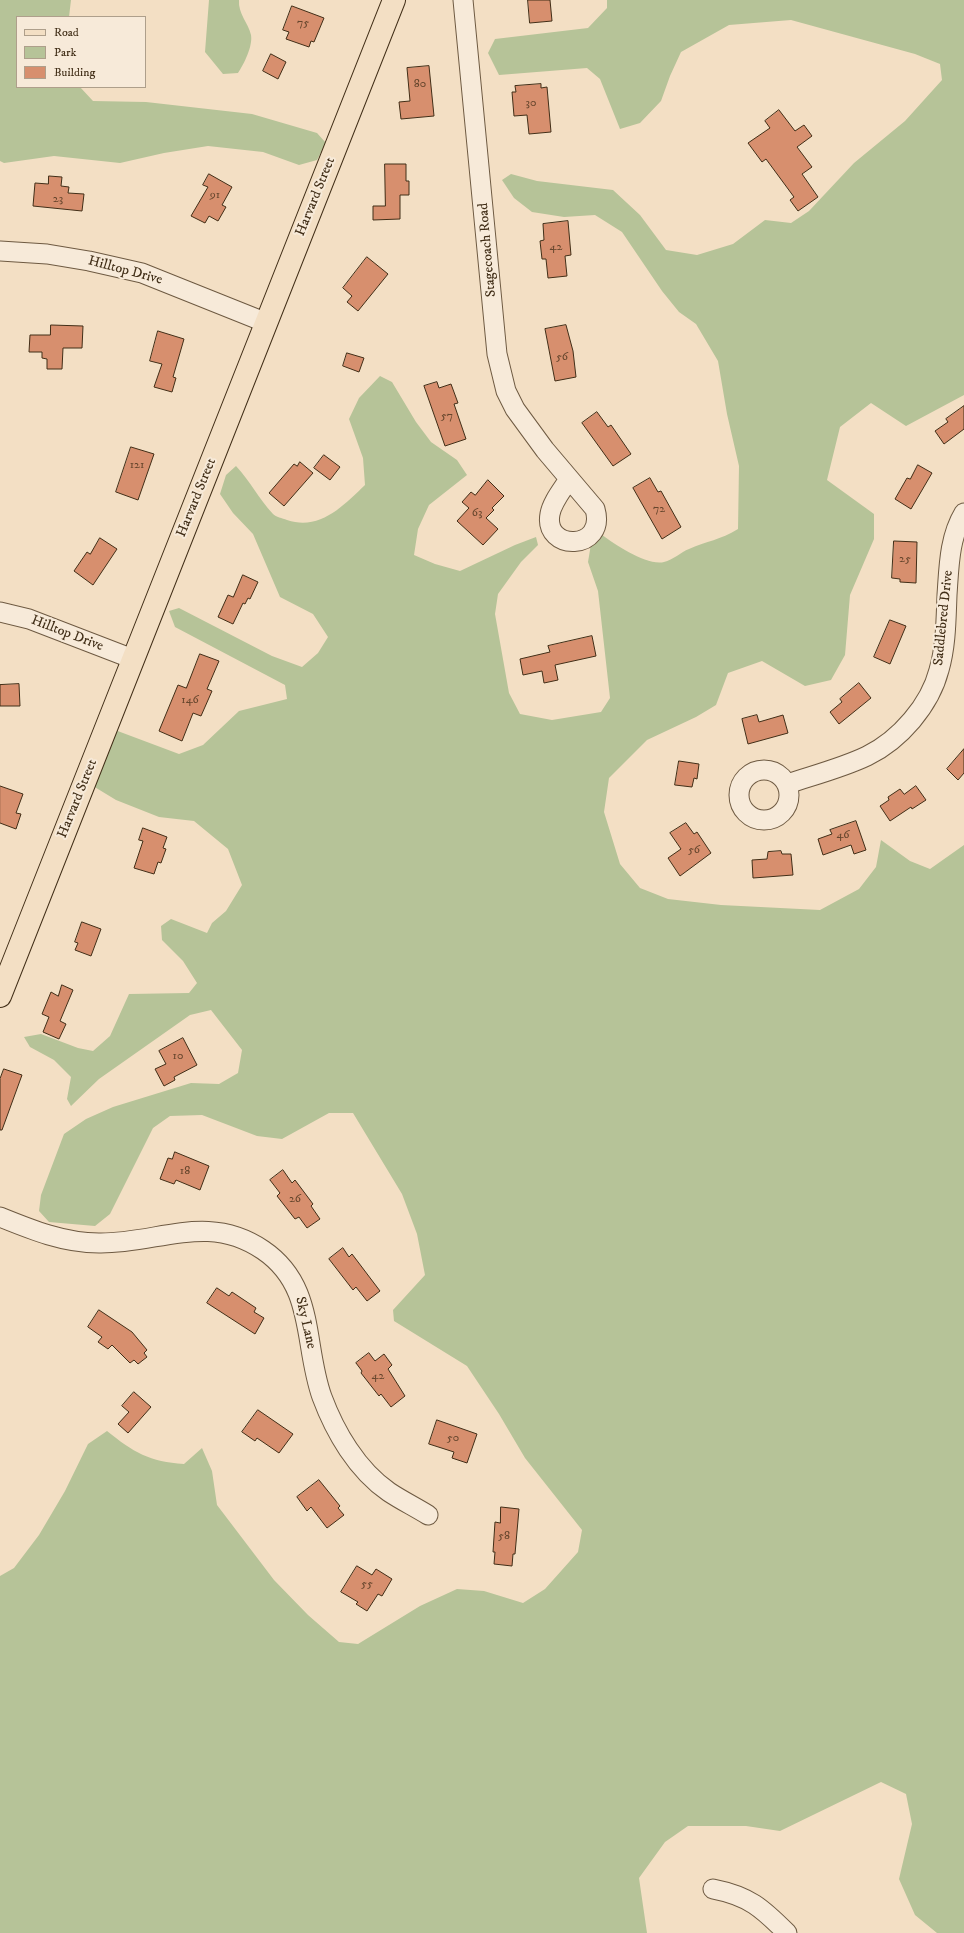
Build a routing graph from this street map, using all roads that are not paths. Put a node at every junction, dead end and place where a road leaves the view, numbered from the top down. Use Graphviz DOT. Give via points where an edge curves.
graph roads {
  1 [pos="394,0"];
  2 [pos="463,0"];
  3 [pos="0,250"];
  4 [pos="267,323"];
  5 [pos="569,479"];
  6 [pos="964,513"];
  7 [pos="0,612"];
  8 [pos="133,659"];
  9 [pos="787,784"];
  10 [pos="0,996"];
  11 [pos="0,1217"];
  12 [pos="428,1515"];
  13 [pos="713,1889"];
  14 [pos="787,1933"];
  1 -- 4 [label="main road, Harvard Street"];
  2 -- 5 [label="street, Stagecoach Road" via="500,373 506,391 526,426"];
  3 -- 4 [label="street, Hilltop Drive" via="54,255 142,273"];
  4 -- 8 [label="main road, Harvard Street"];
  6 -- 9 [label="street, Saddlebred Drive" via="953,538 942,660 936,682 926,701 903,728 880,749 857,760"];
  7 -- 8 [label="street, Hilltop Drive" via="29,620"];
  8 -- 10 [label="main road, Harvard Street"];
  11 -- 12 [label="street, Sky Lane" via="36,1232 77,1241 116,1243 199,1230 215,1231 245,1240 263,1250 278,1262 300,1295 316,1376 342,1440 355,1459 388,1491"];
  13 -- 14 [label="street" via="741,1897 758,1906"];
}
